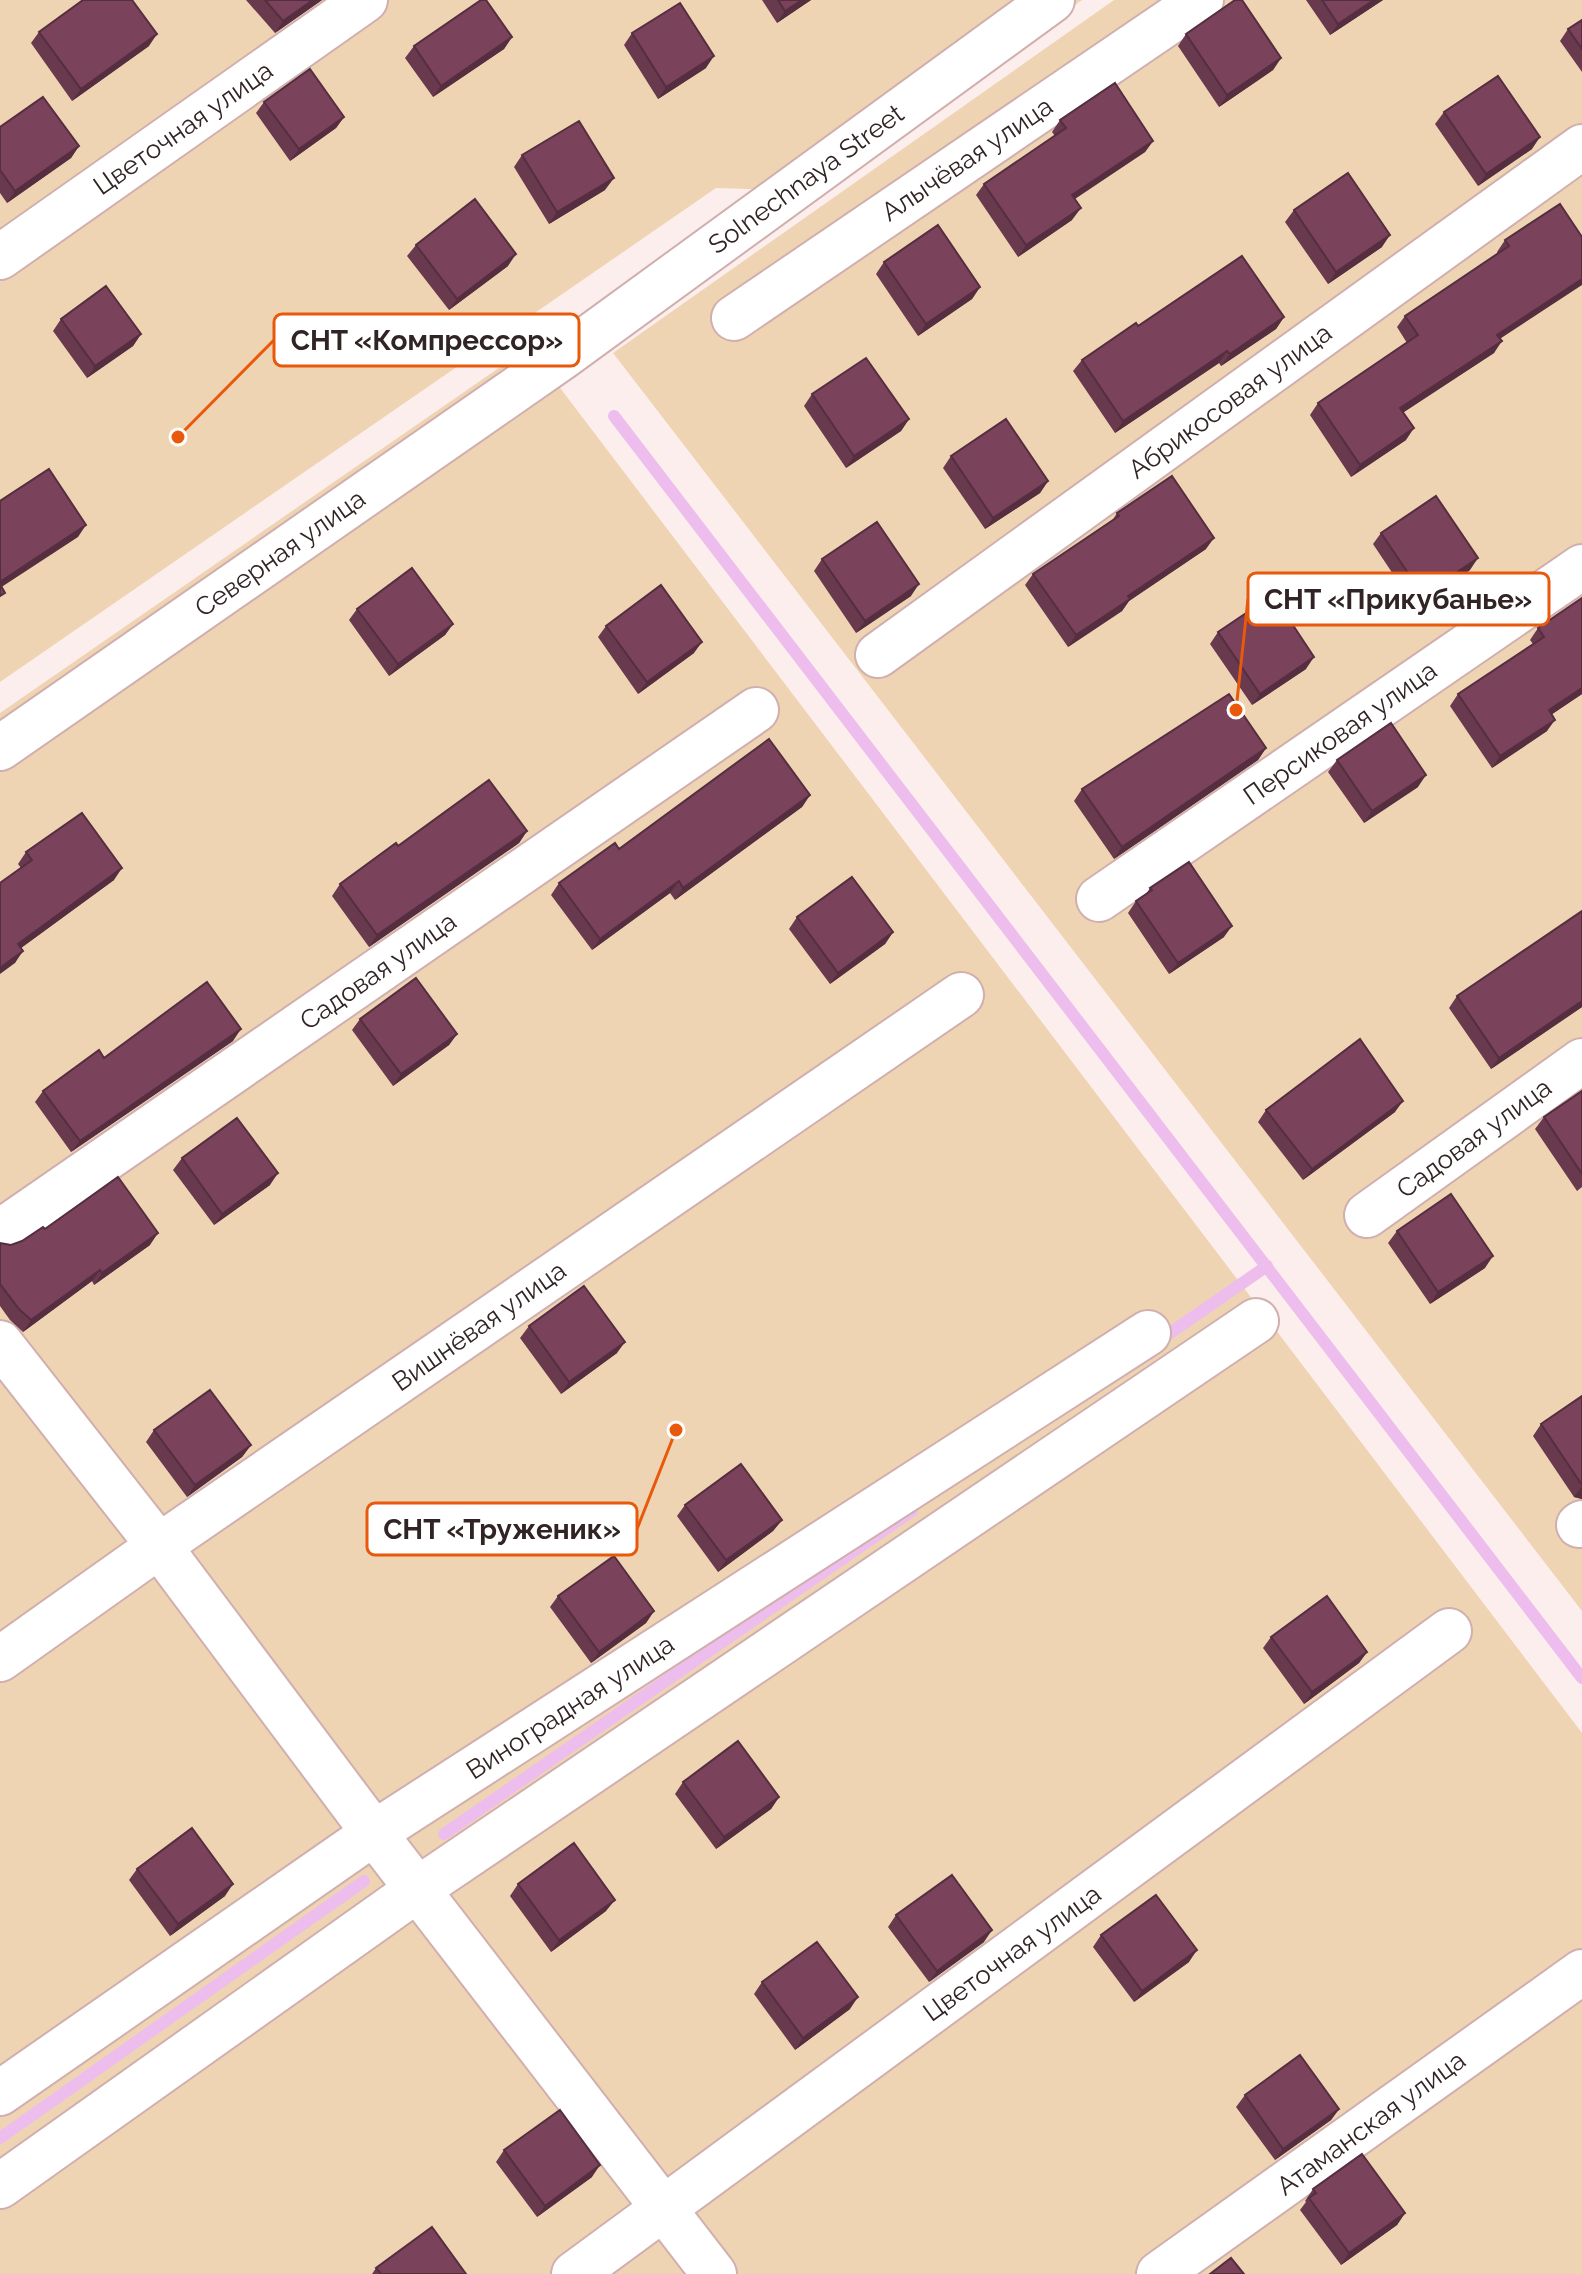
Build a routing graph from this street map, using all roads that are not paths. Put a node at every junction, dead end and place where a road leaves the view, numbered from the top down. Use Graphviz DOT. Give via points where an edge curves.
graph roads {
  1 [pos="365,0"];
  2 [pos="1052,0"];
  3 [pos="1201,0"];
  4 [pos="1582,147"];
  5 [pos="0,257"];
  6 [pos="734,318"];
  7 [pos="561,358"];
  8 [pos="1582,567"];
  9 [pos="878,655"];
  10 [pos="756,710"];
  11 [pos="0,748"];
  12 [pos="1099,899"];
  13 [pos="961,995"];
  14 [pos="1582,1061"];
  15 [pos="1367,1215"];
  16 [pos="0,1232"];
  17 [pos="1256,1321"];
  18 [pos="1148,1333"];
  19 [pos="0,1343"];
  20 [pos="159,1546"];
  21 [pos="1449,1631"];
  22 [pos="0,1659"];
  23 [pos="374,1833"];
  24 [pos="418,1889"];
  25 [pos="1582,1972"];
  26 [pos="0,2093"];
  27 [pos="0,2186"];
  28 [pos="665,2208"];
  29 [pos="574,2274"];
  30 [pos="714,2274"];
  31 [pos="1159,2274"];
  1 -- 5 [label="street, Цветочная улица"];
  2 -- 7 [label="street, Solnechnaya Street"];
  3 -- 6 [label="street, Алычёвая улица"];
  4 -- 9 [label="street, Абрикосовая улица"];
  7 -- 11 [label="street, Северная улица"];
  8 -- 12 [label="street, Персиковая улица"];
  10 -- 16 [label="street, Садовая улица"];
  13 -- 20 [label="street, Вишнёвая улица"];
  14 -- 15 [label="street, Садовая улица"];
  17 -- 24 [label="street"];
  18 -- 23 [label="street, Виноградная улица"];
  19 -- 20 [label="street"];
  20 -- 22 [label="street, Вишнёвая улица"];
  20 -- 23 [label="street"];
  21 -- 28 [label="street, Цветочная улица"];
  23 -- 24 [label="street"];
  23 -- 26 [label="street, Виноградная улица"];
  24 -- 27 [label="street"];
  24 -- 28 [label="street"];
  25 -- 31 [label="street, Атаманская улица"];
  28 -- 29 [label="street, Цветочная улица"];
  28 -- 30 [label="street"];
}
